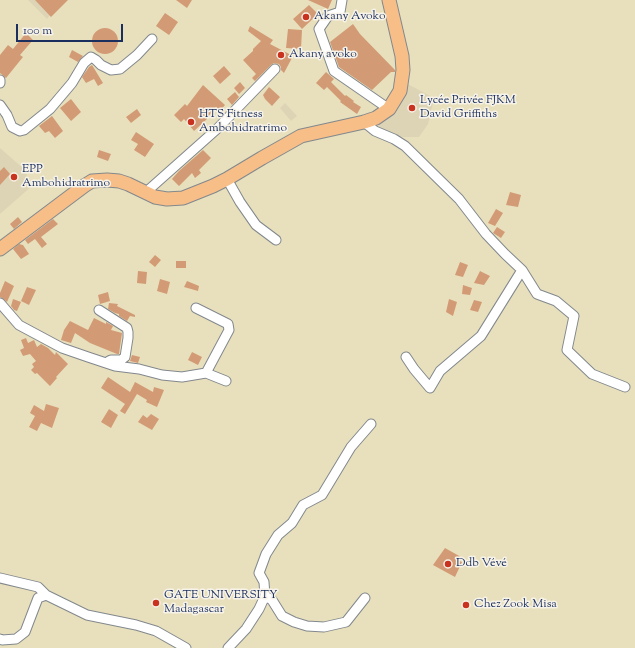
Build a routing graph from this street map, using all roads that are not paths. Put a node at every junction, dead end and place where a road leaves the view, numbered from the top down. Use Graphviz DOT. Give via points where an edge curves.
graph roads {
  1 [pos="342,0"];
  2 [pos="389,0"];
  3 [pos="152,39"];
  4 [pos="275,69"];
  5 [pos="0,80"];
  6 [pos="0,83"];
  7 [pos="0,105"];
  8 [pos="389,109"];
  9 [pos="364,122"];
  10 [pos="227,179"];
  11 [pos="144,193"];
  12 [pos="276,240"];
  13 [pos="0,249"];
  14 [pos="522,270"];
  15 [pos="0,303"];
  16 [pos="196,308"];
  17 [pos="99,310"];
  18 [pos="406,357"];
  19 [pos="108,363"];
  20 [pos="206,373"];
  21 [pos="226,381"];
  22 [pos="625,388"];
  23 [pos="371,424"];
  24 [pos="0,578"];
  25 [pos="46,595"];
  26 [pos="265,596"];
  27 [pos="365,598"];
  28 [pos="0,640"];
  29 [pos="186,648"];
  30 [pos="228,648"];
  1 -- 8 [label="street" via="340,12 328,16 319,29 334,71"];
  2 -- 8 [label="main road" via="403,70 400,91"];
  3 -- 7 [label="street" via="120,69 111,70 91,58 84,63 72,83 50,109 24,130 12,127"];
  4 -- 11 [label="street" via="217,129"];
  5 -- 6 [label="street"];
  8 -- 9 [label="main road"];
  9 -- 10 [label="main road" via="301,136"];
  9 -- 14 [label="street" via="375,132 406,146 459,198 486,234"];
  10 -- 11 [label="main road" via="183,198 167,199"];
  10 -- 12 [label="street" via="256,225"];
  11 -- 13 [label="main road" via="120,181 92,181"];
  14 -- 18 [label="street" via="481,336 440,371 430,388"];
  14 -- 22 [label="street" via="537,294 556,301 574,316 567,350 592,374"];
  15 -- 19 [label="street" via="19,325 62,348"];
  16 -- 20 [label="street" via="228,324 229,330"];
  17 -- 19 [label="street" via="127,328 128,332 125,357"];
  19 -- 20 [label="street" via="162,375 182,377"];
  20 -- 21 [label="street"];
  23 -- 26 [label="street" via="351,447 322,495 303,505 292,523 278,535 266,554 259,573 264,582"];
  24 -- 25 [label="street" via="38,587"];
  25 -- 28 [label="street" via="38,598 25,632 16,639"];
  25 -- 29 [label="street" via="86,615 156,631"];
  26 -- 27 [label="street" via="272,600 282,616 307,626 324,627 346,622"];
  26 -- 30 [label="street" via="246,629"];
}
